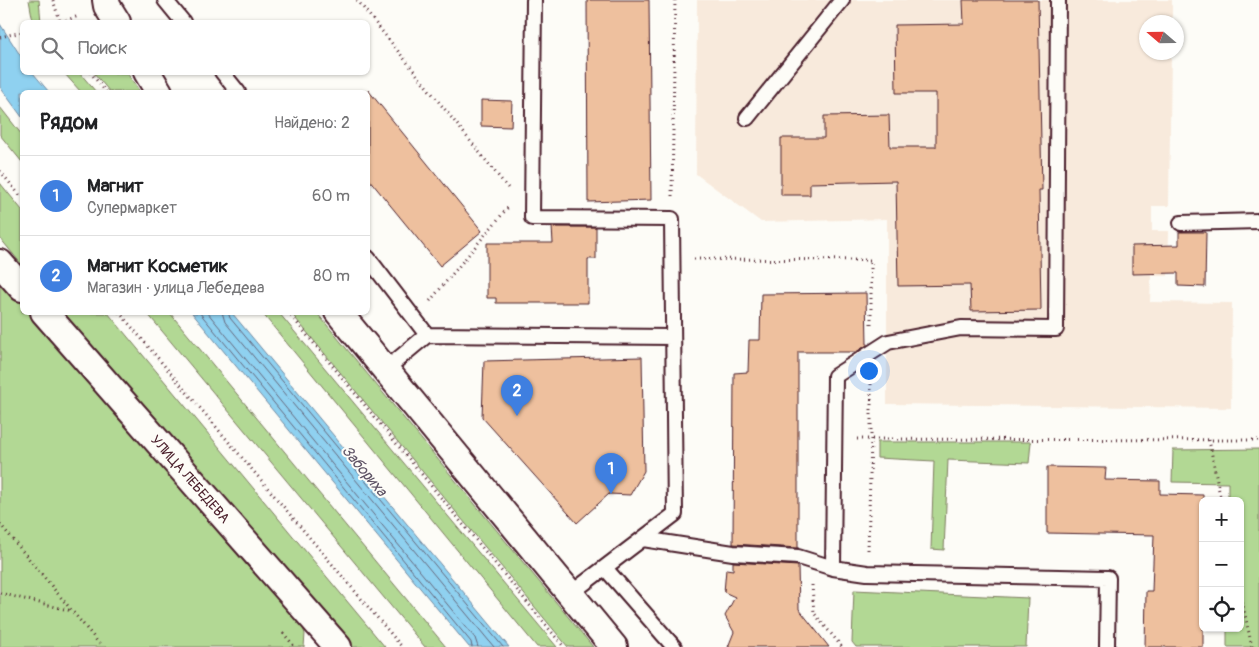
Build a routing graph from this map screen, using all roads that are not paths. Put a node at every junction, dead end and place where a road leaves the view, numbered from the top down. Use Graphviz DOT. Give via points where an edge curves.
graph roads {
  1 [pos="106,0"];
  2 [pos="165,0"];
  3 [pos="534,0"];
  4 [pos="842,0"];
  5 [pos="1058,0"];
  6 [pos="116,20"];
  7 [pos="181,20"];
  8 [pos="149,75"];
  9 [pos="224,75"];
  10 [pos="158,90"];
  11 [pos="236,90"];
  12 [pos="748,118"];
  13 [pos="1259,221"];
  14 [pos="1181,223"];
  15 [pos="370,261"];
  16 [pos="0,262"];
  17 [pos="20,286"];
  18 [pos="47,315"];
  19 [pos="340,315"];
  20 [pos="428,334"];
  21 [pos="673,337"];
  22 [pos="385,370"];
  23 [pos="643,539"];
  24 [pos="605,568"];
  25 [pos="833,568"];
  26 [pos="570,594"];
  27 [pos="332,645"];
  28 [pos="614,647"];
  29 [pos="674,647"];
  30 [pos="1107,647"];
  1 -- 6 [label="street"];
  2 -- 7 [label="lane"];
  3 -- 21 [label="lane" via="532,218 672,219"];
  4 -- 12 [label="lane"];
  5 -- 25 [label="lane" via="1056,328 960,328 888,342 835,376"];
  8 -- 10 [label="street"];
  9 -- 11 [label="lane"];
  13 -- 14 [label="lane"];
  15 -- 20 [label="lane"];
  16 -- 17 [label="street"];
  18 -- 27 [label="street, УЛИЦА ЛЕБЕДЕВА"];
  19 -- 22 [label="street"];
  20 -- 21 [label="lane"];
  20 -- 22 [label="lane"];
  21 -- 23 [label="lane" via="675,514"];
  22 -- 26 [label="street"];
  23 -- 24 [label="lane"];
  23 -- 25 [label="lane" via="733,553 798,557"];
  24 -- 26 [label="lane"];
  24 -- 29 [label="lane"];
  25 -- 30 [label="lane" via="867,573 1108,578"];
  26 -- 28 [label="street"];
}
